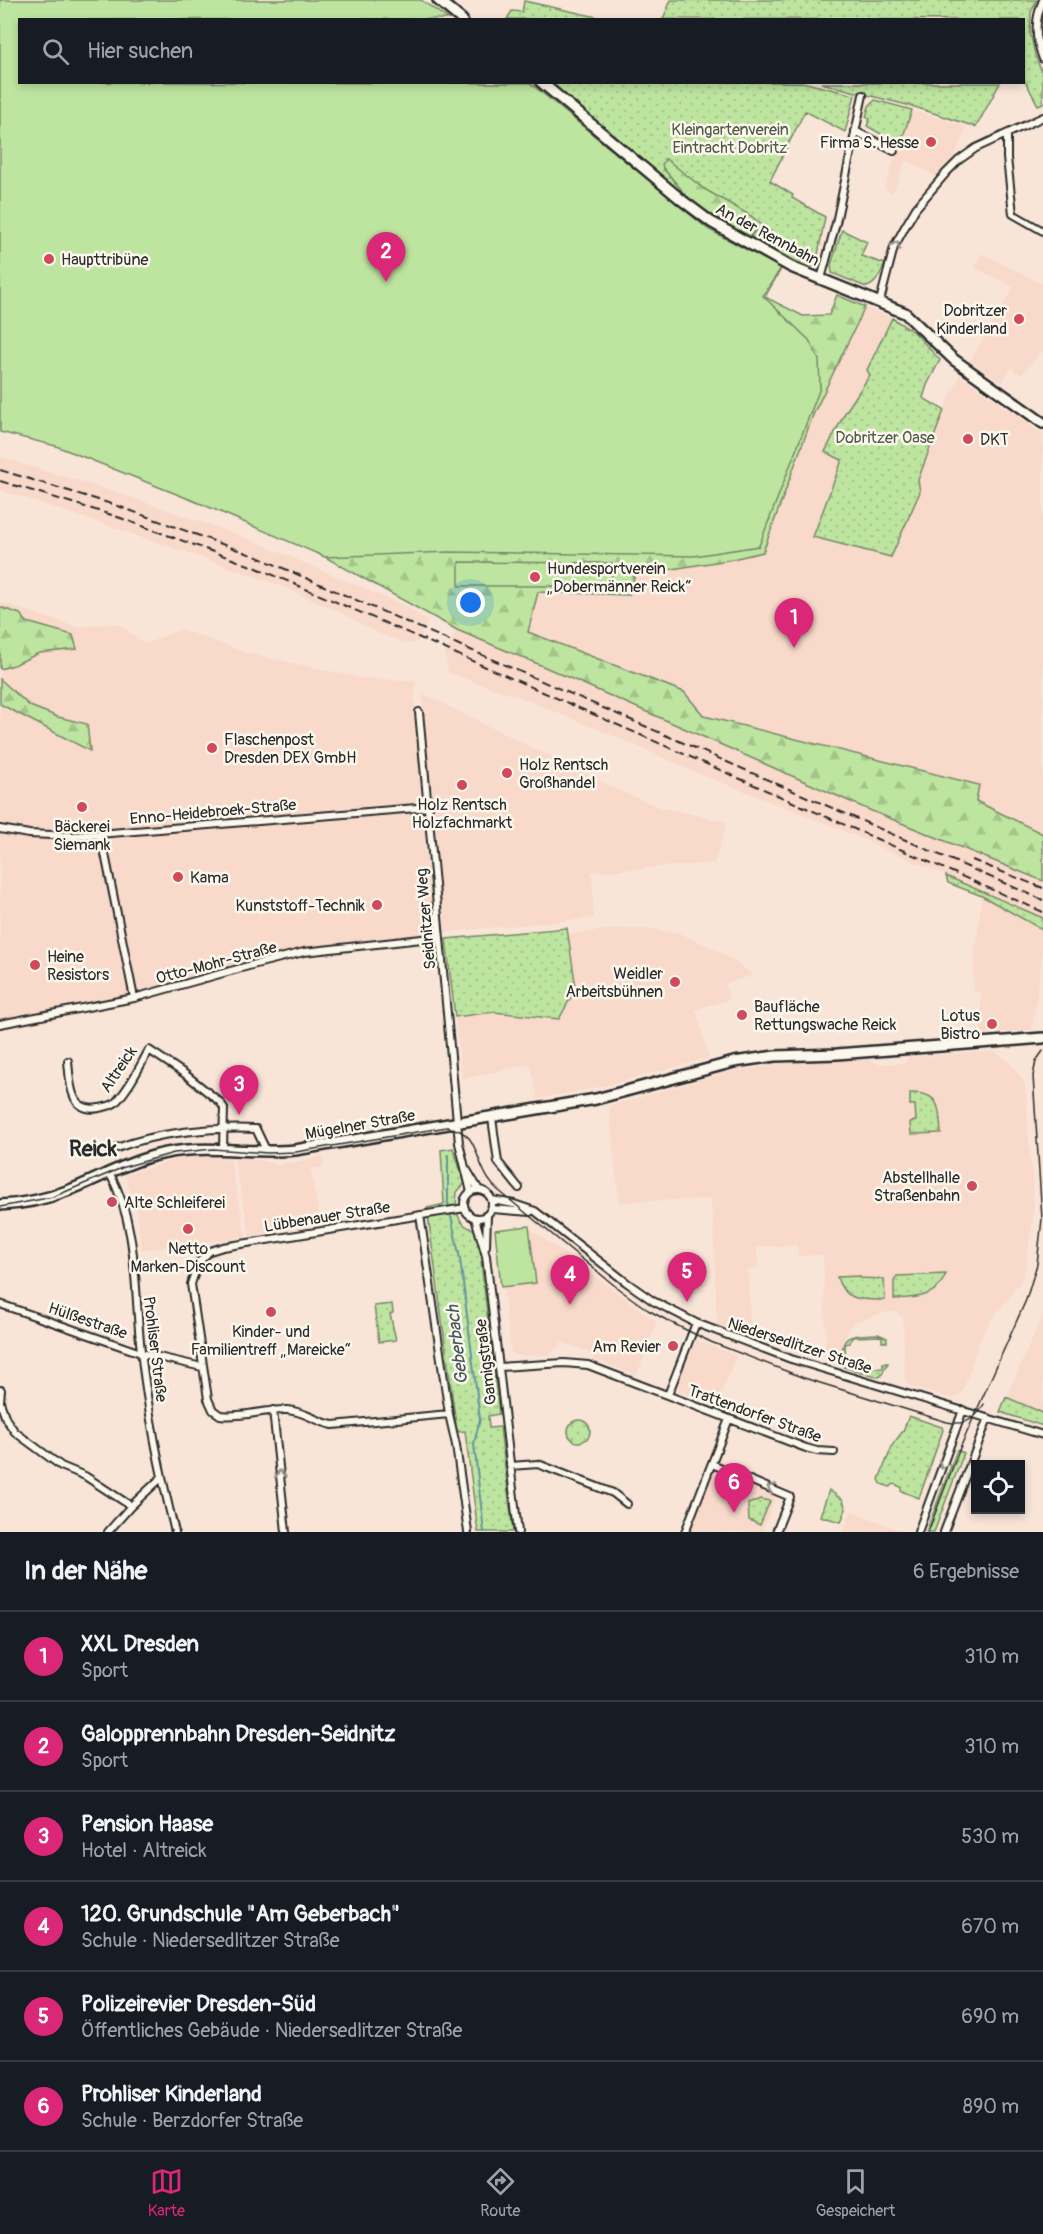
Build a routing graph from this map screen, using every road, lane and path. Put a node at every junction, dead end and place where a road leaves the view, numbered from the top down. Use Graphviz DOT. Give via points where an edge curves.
graph roads {
  1 [pos="1043,0"];
  2 [pos="438,2"];
  3 [pos="459,18"];
  4 [pos="1043,59"];
  5 [pos="543,84"];
  6 [pos="863,95"];
  7 [pos="1043,117"];
  8 [pos="855,131"];
  9 [pos="1007,134"];
  10 [pos="894,151"];
  11 [pos="1043,231"];
  12 [pos="821,279"];
  13 [pos="880,301"];
  14 [pos="1043,423"];
  15 [pos="419,712"];
  16 [pos="429,807"];
  17 [pos="0,829"];
  18 [pos="101,834"];
  19 [pos="440,937"];
  20 [pos="134,998"];
  21 [pos="0,1024"];
  22 [pos="1043,1038"];
  23 [pos="68,1061"];
  24 [pos="492,1118"];
  25 [pos="457,1123"];
  26 [pos="225,1128"];
  27 [pos="117,1148"];
  28 [pos="223,1148"];
  29 [pos="267,1152"];
  30 [pos="467,1170"];
  31 [pos="109,1172"];
  32 [pos="519,1188"];
  33 [pos="479,1190"];
  34 [pos="471,1192"];
  35 [pos="492,1200"];
  36 [pos="0,1205"];
  37 [pos="465,1208"];
  38 [pos="489,1212"];
  39 [pos="420,1215"];
  40 [pos="540,1215"];
  41 [pos="475,1218"];
  42 [pos="486,1256"];
  43 [pos="0,1304"];
  44 [pos="696,1323"];
  45 [pos="141,1353"];
  46 [pos="202,1367"];
  47 [pos="499,1367"];
  48 [pos="1,1390"];
  49 [pos="668,1395"];
  50 [pos="0,1401"];
  51 [pos="273,1410"];
  52 [pos="963,1410"];
  53 [pos="448,1414"];
  54 [pos="988,1418"];
  55 [pos="729,1419"];
  56 [pos="1043,1435"];
  57 [pos="834,1452"];
  58 [pos="712,1464"];
  59 [pos="510,1466"];
  60 [pos="161,1478"];
  61 [pos="627,1504"];
  62 [pos="131,1506"];
  63 [pos="108,1532"];
  64 [pos="175,1532"];
  65 [pos="286,1532"];
  66 [pos="468,1532"];
  67 [pos="518,1532"];
  68 [pos="686,1532"];
  69 [pos="776,1532"];
  70 [pos="918,1532"];
  71 [pos="944,1532"];
  1 -- 4 [label="street" via="1036,40"];
  2 -- 3 [label="street"];
  5 -- 12 [label="street, An der Rennbahn" via="711,222 791,267"];
  6 -- 8 [label="street"];
  7 -- 9 [label="street"];
  8 -- 10 [label="street"];
  8 -- 12 [label="street"];
  9 -- 11 [label="street" via="1011,209"];
  13 -- 9 [label="street, one-way" via="894,247 916,208 959,160"];
  12 -- 13 [label="street, An der Rennbahn"];
  13 -- 14 [label="street, An der Rennbahn" via="905,313 953,358"];
  15 -- 16 [label="street, Seidnitzer Weg"];
  16 -- 18 [label="street, Enno-Heidebroek-Straße"];
  16 -- 19 [label="street, Seidnitzer Weg"];
  17 -- 18 [label="street, Enno-Heidebroek-Straße" via="49,836"];
  18 -- 20 [label="street"];
  19 -- 20 [label="street, Otto-Mohr-Straße" via="304,952"];
  19 -- 25 [label="street, Seidnitzer Weg"];
  20 -- 21 [label="street, Otto-Mohr-Straße"];
  22 -- 24 [label="street, Mügelner Straße" via="793,1054 734,1062 596,1100"];
  23 -- 26 [label="street, Altreick" via="71,1095 94,1109 114,1105 148,1050 220,1102"];
  24 -- 25 [label="street, Mügelner Straße"];
  24 -- 32 [label="street" via="498,1162"];
  25 -- 29 [label="street, Mügelner Straße"];
  25 -- 30 [label="street"];
  26 -- 27 [label="street" via="138,1140"];
  26 -- 28 [label="street, Altreick"];
  26 -- 29 [label="street" via="256,1129"];
  28 -- 29 [label="street"];
  28 -- 31 [label="street" via="154,1155"];
  30 -- 33 [label="street"];
  30 -- 34 [label="street"];
  31 -- 36 [label="street" via="42,1199"];
  31 -- 45 [label="street, Prohliser Straße" via="127,1213"];
  33 -- 34 [label="street"];
  33 -- 35 [label="street"];
  34 -- 37 [label="street" via="465,1199"];
  35 -- 38 [label="street, Gamigstraße"];
  35 -- 40 [label="street, Niedersedlitzer Straße"];
  37 -- 39 [label="street, Lübbenauer Straße"];
  37 -- 41 [label="street, Gamigstraße"];
  38 -- 40 [label="street, Niedersedlitzer Straße"];
  38 -- 41 [label="street"];
  38 -- 42 [label="street, Gamigstraße"];
  39 -- 46 [label="street, Lübbenauer Straße" via="210,1251 198,1263 191,1284"];
  39 -- 53 [label="street"];
  40 -- 44 [label="street, Niedersedlitzer Straße" via="653,1301"];
  41 -- 42 [label="street, Gamigstraße"];
  42 -- 47 [label="street, Gamigstraße"];
  43 -- 45 [label="street, Hülßestraße"];
  44 -- 49 [label="street, Trattendorfer Straße"];
  44 -- 52 [label="street, Niedersedlitzer Straße" via="791,1359"];
  45 -- 46 [label="street, Hülßestraße"];
  45 -- 60 [label="street, Prohliser Straße"];
  46 -- 51 [label="street" via="209,1405 220,1415"];
  47 -- 49 [label="street, Trattendorfer Straße" via="576,1363"];
  47 -- 59 [label="street, Gamigstraße"];
  48 -- 50 [label="street"];
  49 -- 55 [label="street, Trattendorfer Straße"];
  50 -- 62 [label="street" via="15,1432 61,1466 85,1476"];
  51 -- 53 [label="street" via="294,1411 333,1425"];
  65 -- 51 [label="street, one-way"];
  52 -- 54 [label="street, Niedersedlitzer Straße"];
  52 -- 70 [label="street, one-way"];
  53 -- 66 [label="street" via="457,1449"];
  54 -- 56 [label="street, Niedersedlitzer Straße"];
  54 -- 71 [label="street"];
  55 -- 57 [label="street, Trattendorfer Straße" via="817,1451"];
  55 -- 58 [label="street"];
  58 -- 68 [label="street"];
  69 -- 58 [label="street, one-way" via="790,1497"];
  59 -- 61 [label="street" via="538,1464 613,1493"];
  59 -- 67 [label="street, Gamigstraße"];
  60 -- 62 [label="street"];
  60 -- 64 [label="street, Prohliser Straße"];
  62 -- 63 [label="street"];
}
